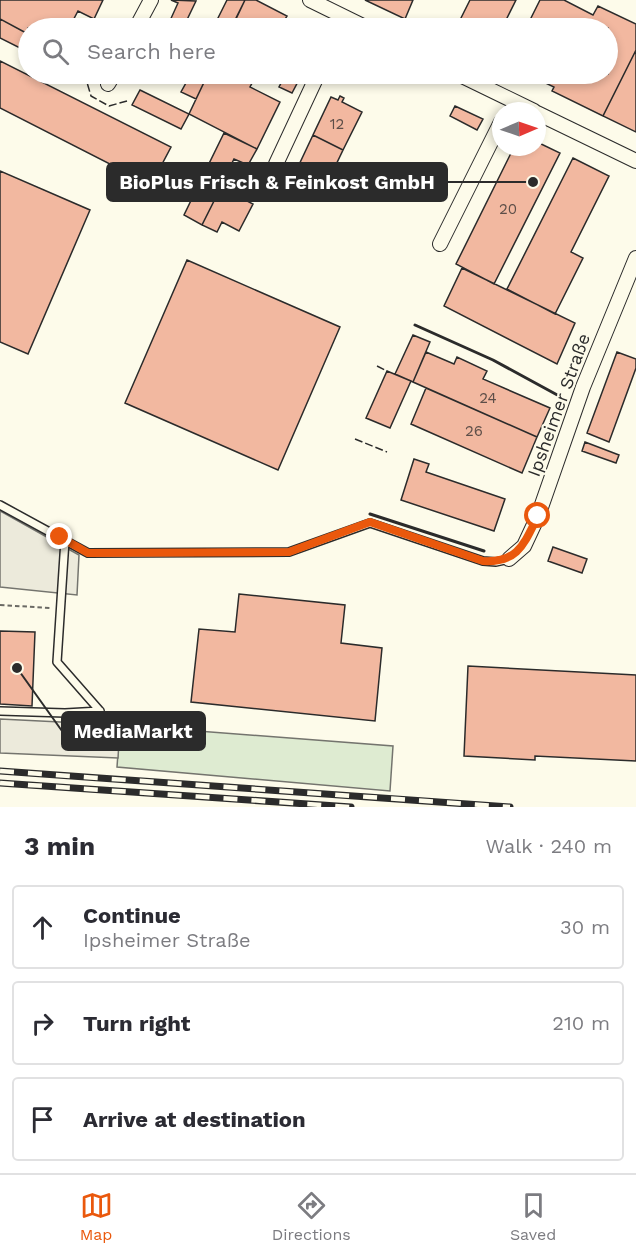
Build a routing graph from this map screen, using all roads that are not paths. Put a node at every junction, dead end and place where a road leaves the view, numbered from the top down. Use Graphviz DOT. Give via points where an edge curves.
graph roads {
  1 [pos="151,0"];
  2 [pos="310,0"];
  3 [pos="141,18"];
  4 [pos="335,18"];
  5 [pos="313,84"];
  6 [pos="474,84"];
  7 [pos="503,102"];
  8 [pos="546,117"];
  9 [pos="492,140"];
  10 [pos="636,161"];
  11 [pos="276,164"];
  12 [pos="440,244"];
  13 [pos="636,258"];
  14 [pos="0,505"];
  15 [pos="65,540"];
  16 [pos="508,559"];
  17 [pos="0,711"];
  1 -- 3 [label="street"];
  2 -- 4 [label="street"];
  5 -- 11 [label="street"];
  6 -- 7 [label="street"];
  8 -- 10 [label="street"];
  9 -- 12 [label="street"];
  13 -- 16 [label="street, Ipsheimer Straße" via="583,387 538,516 524,546"];
  14 -- 15 [label="lane"];
  15 -- 16 [label="lane" via="88,553 289,552 370,522 483,561"];
  15 -- 17 [label="lane" via="57,662 100,711"];
}
